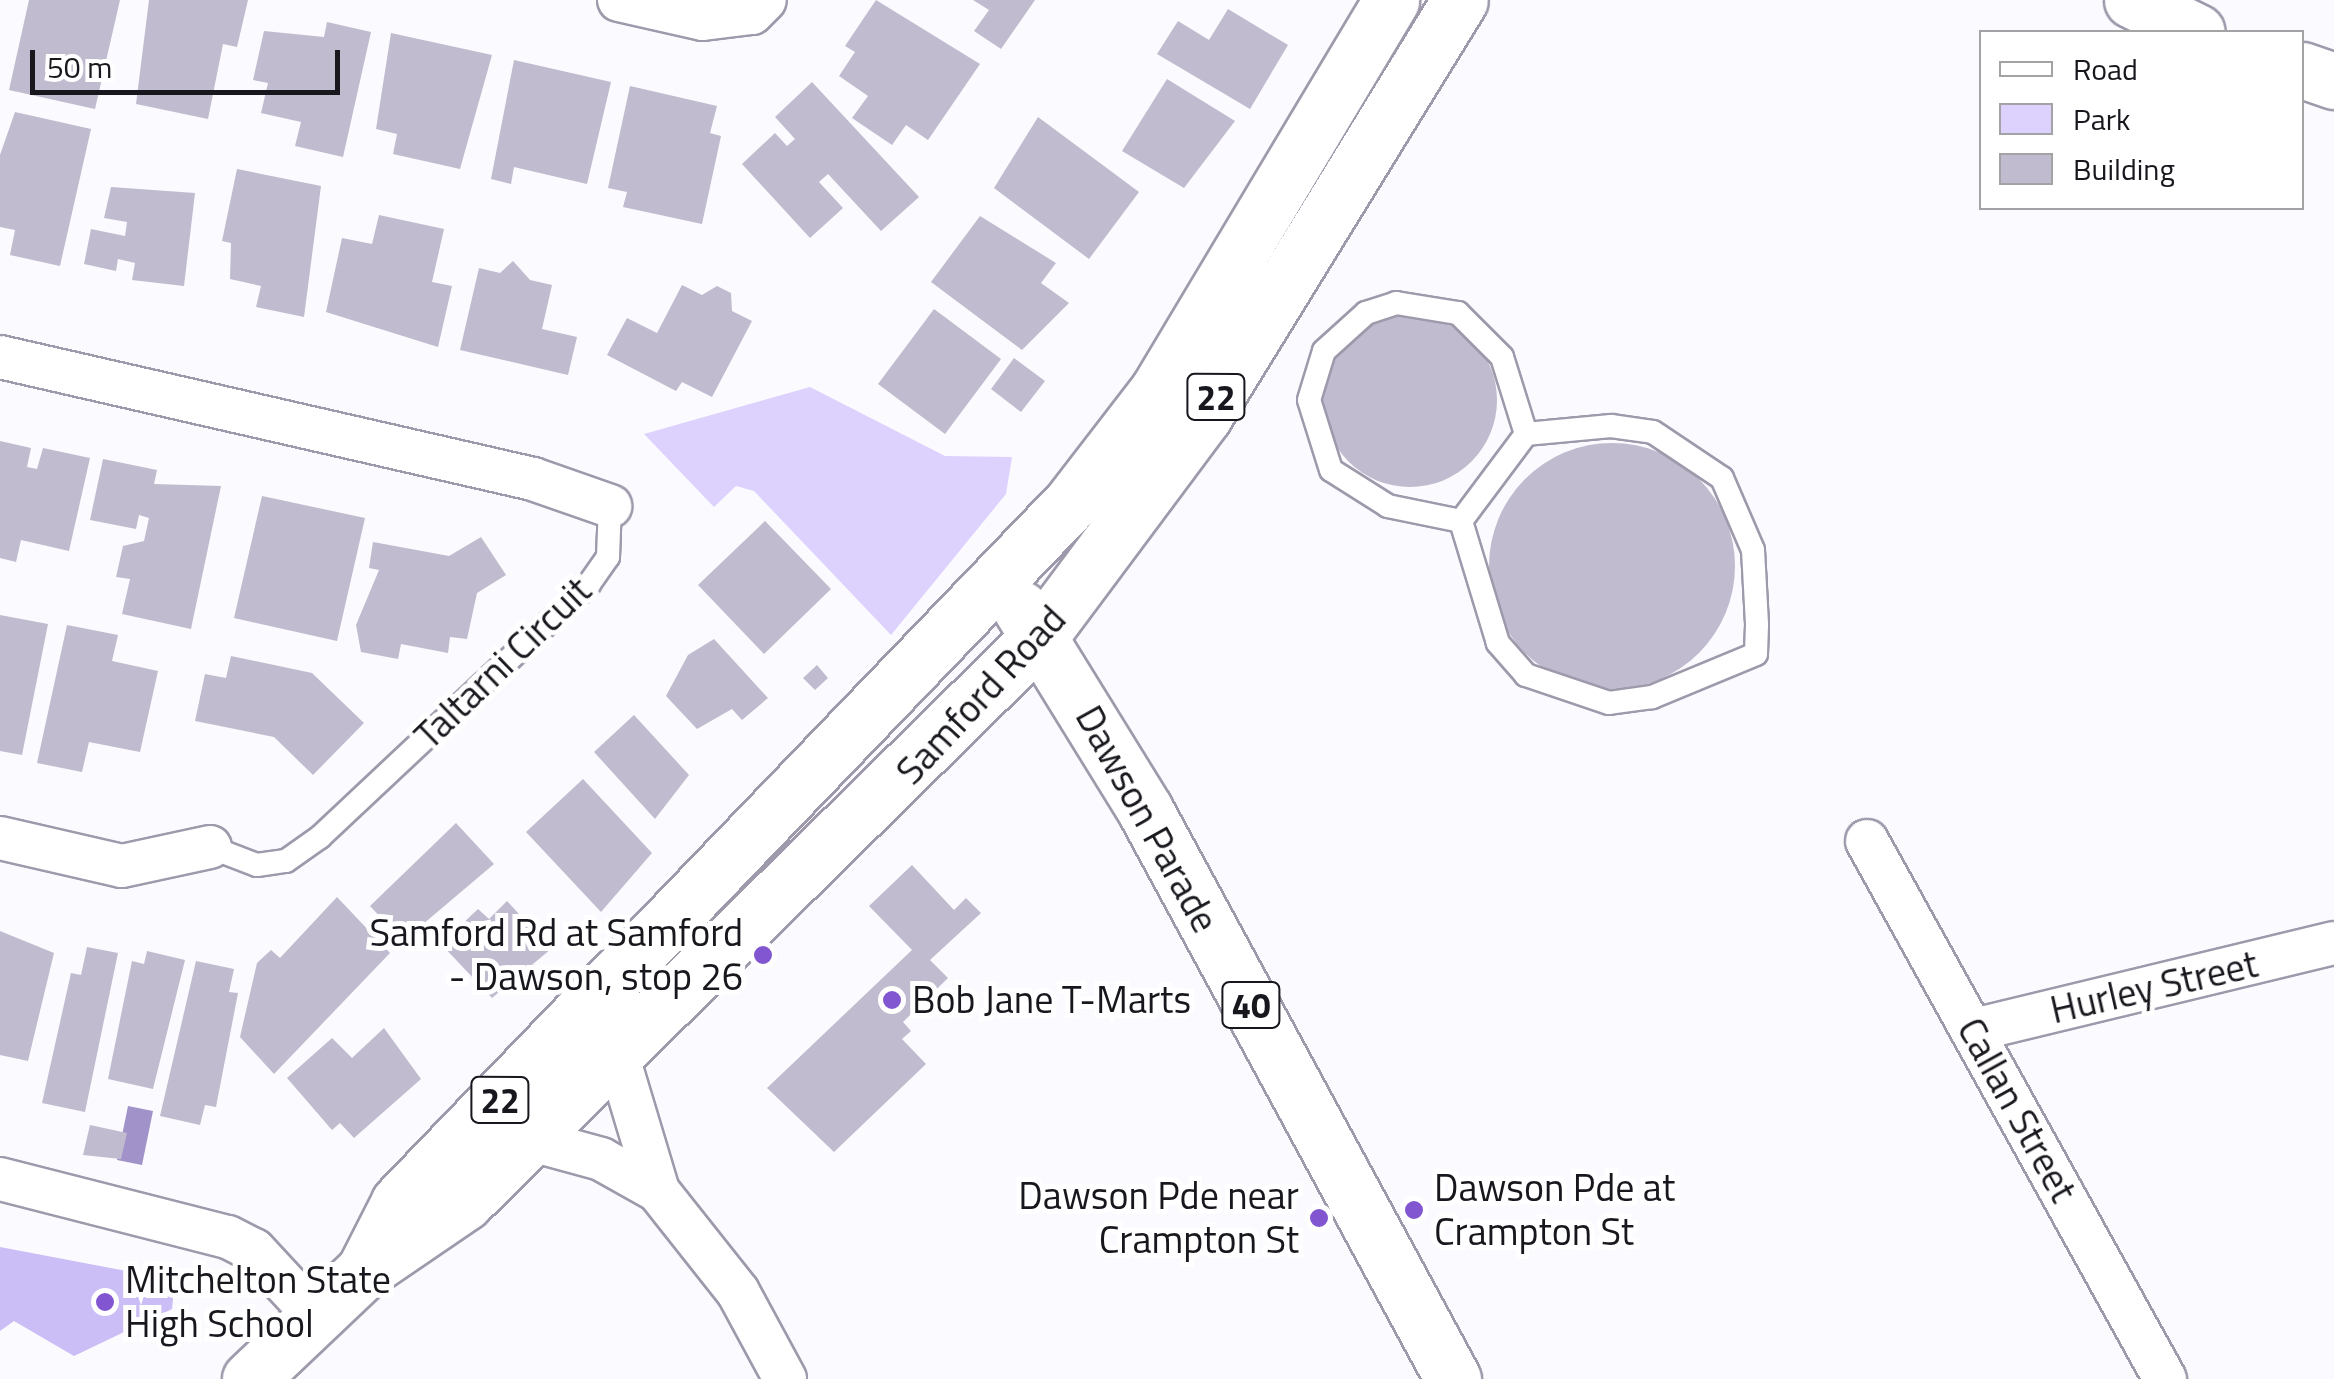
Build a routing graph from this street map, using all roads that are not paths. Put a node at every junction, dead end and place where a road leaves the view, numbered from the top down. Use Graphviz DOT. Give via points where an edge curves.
graph roads {
  1 [pos="619,0"];
  2 [pos="765,0"];
  3 [pos="1391,0"];
  4 [pos="1460,0"];
  5 [pos="2132,0"];
  6 [pos="2193,30"];
  7 [pos="2304,71"];
  8 [pos="2334,80"];
  9 [pos="0,357"];
  10 [pos="1526,434"];
  11 [pos="610,506"];
  12 [pos="1461,521"];
  13 [pos="1002,582"];
  14 [pos="1040,636"];
  15 [pos="0,838"];
  16 [pos="1867,841"];
  17 [pos="210,847"];
  18 [pos="2334,943"];
  19 [pos="1974,1030"];
  20 [pos="617,1054"];
  21 [pos="528,1139"];
  22 [pos="0,1179"];
  23 [pos="658,1190"];
  24 [pos="364,1271"];
  25 [pos="316,1317"];
  26 [pos="250,1379"];
  27 [pos="785,1379"];
  28 [pos="1453,1379"];
  29 [pos="2165,1379"];
  1 -- 2 [label="street" via="703,19 752,13"];
  3 -- 13 [label="main road, Samford Road / 22" via="1158,390"];
  4 -- 14 [label="main road, Samford Road / 22" via="1204,416"];
  5 -- 6 [label="main road"];
  7 -- 8 [label="main road"];
  9 -- 11 [label="street, Taltarni Circuit" via="534,478"];
  10 -- 12 [label="lane"];
  10 -- 12 [label="lane" via="1502,357 1458,312 1396,303 1366,313 1324,351 1309,400 1331,470 1388,506"];
  10 -- 12 [label="lane" via="1653,432 1722,478 1754,550 1756,654 1652,697 1568,696 1526,675 1498,643"];
  11 -- 17 [label="lane, Taltarni Circuit" via="608,557 589,584 320,837 286,861 257,865"];
  13 -- 14 [label="main road, Dawson Parade / 40"];
  13 -- 24 [label="main road, Samford Road / 22" via="400,1202"];
  14 -- 20 [label="main road, Samford Road / 22"];
  14 -- 28 [label="main road, Dawson Parade / 40" via="1145,810"];
  15 -- 17 [label="street, Taltarni Circuit" via="122,866"];
  16 -- 19 [label="street, Callan Street"];
  18 -- 19 [label="street, Hurley Street"];
  19 -- 29 [label="street, Callan Street"];
  20 -- 21 [label="main road, Samford Road / 22"];
  20 -- 23 [label="street"];
  21 -- 23 [label="street" via="601,1160"];
  21 -- 24 [label="main road, Samford Road / 22" via="430,1233"];
  22 -- 25 [label="street" via="228,1236 254,1250"];
  23 -- 27 [label="street" via="738,1292"];
  24 -- 25 [label="main road, Samford Road / 22"];
  25 -- 26 [label="main road, Samford Road / 22"];
}
